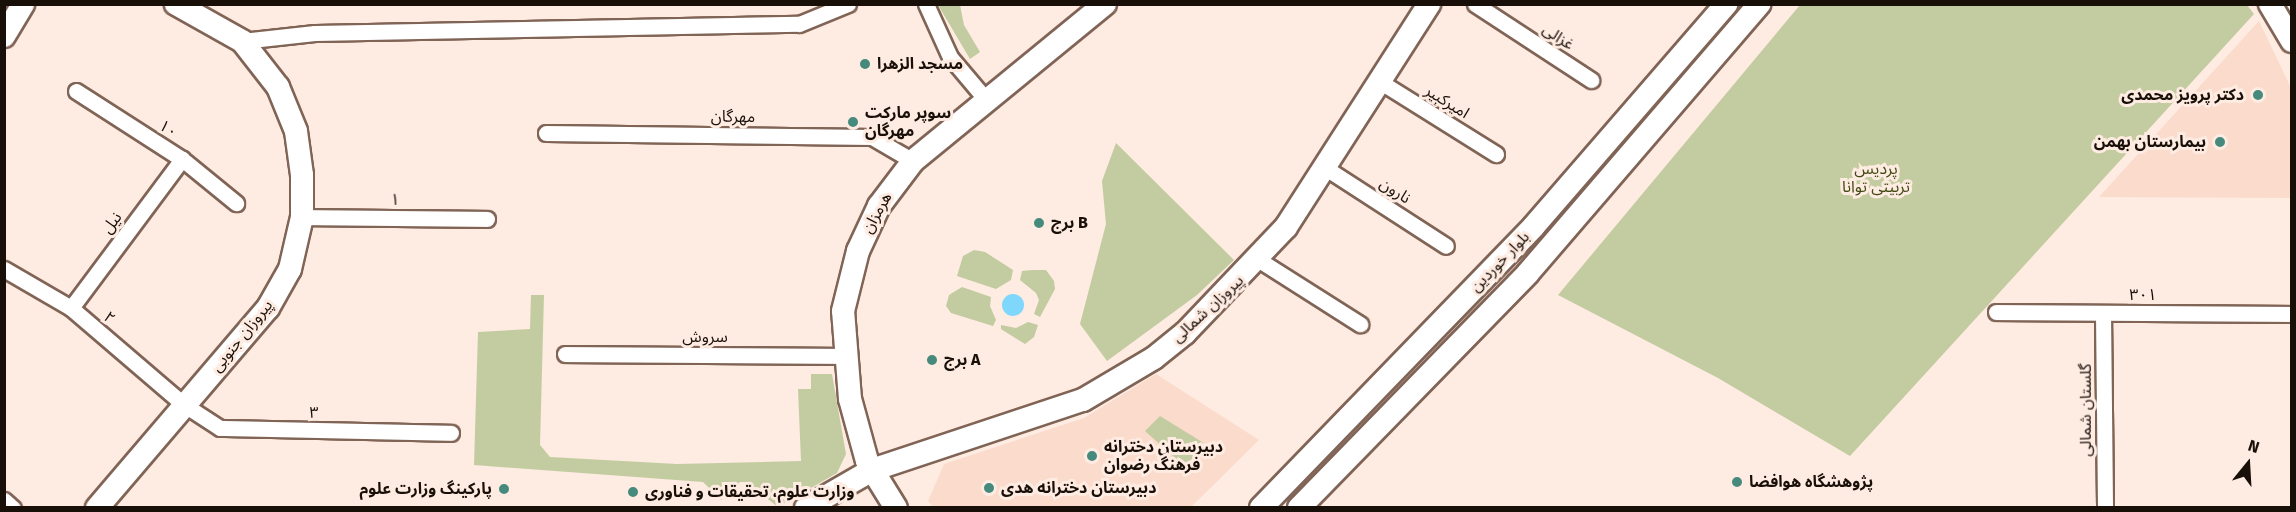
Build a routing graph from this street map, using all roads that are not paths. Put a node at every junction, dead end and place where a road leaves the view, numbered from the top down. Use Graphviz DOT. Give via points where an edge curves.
graph roads {
  1 [pos="23,4"];
  2 [pos="176,4"];
  3 [pos="848,4"];
  4 [pos="926,4"];
  5 [pos="1105,4"];
  6 [pos="1429,4"];
  7 [pos="1475,4"];
  8 [pos="1726,4"];
  9 [pos="1759,4"];
  10 [pos="2270,4"];
  11 [pos="4,36"];
  12 [pos="242,41"];
  13 [pos="2292,41"];
  14 [pos="1591,80"];
  15 [pos="1379,81"];
  16 [pos="76,91"];
  17 [pos="988,102"];
  18 [pos="546,133"];
  19 [pos="1496,153"];
  20 [pos="182,159"];
  21 [pos="913,161"];
  22 [pos="1324,167"];
  23 [pos="236,203"];
  24 [pos="302,217"];
  25 [pos="487,219"];
  26 [pos="1446,246"];
  27 [pos="1259,260"];
  28 [pos="4,269"];
  29 [pos="71,308"];
  30 [pos="1996,312"];
  31 [pos="2103,313"];
  32 [pos="2291,314"];
  33 [pos="1360,324"];
  34 [pos="565,354"];
  35 [pos="845,356"];
  36 [pos="183,405"];
  37 [pos="451,433"];
  38 [pos="872,470"];
  39 [pos="4,500"];
  40 [pos="13,507"];
  41 [pos="97,507"];
  42 [pos="806,507"];
  43 [pos="896,507"];
  44 [pos="1261,507"];
  45 [pos="1299,507"];
  46 [pos="2105,507"];
  1 -- 11 [label="street"];
  2 -- 12 [label="street, پیروزان جنوبی"];
  3 -- 12 [label="street" via="799,24 315,33"];
  4 -- 17 [label="street" via="950,57"];
  5 -- 17 [label="street, هرمزان"];
  6 -- 15 [label="street, پیروزان شمالی"];
  7 -- 14 [label="street, غزالی"];
  8 -- 44 [label="street, بلوار خوردین" via="1534,226"];
  9 -- 45 [label="street, بلوار خوردین" via="1528,273"];
  10 -- 13 [label="street"];
  12 -- 24 [label="street, پیروزان جنوبی" via="278,87 296,131"];
  15 -- 19 [label="street, امیرکبیر"];
  15 -- 22 [label="street, پیروزان شمالی"];
  16 -- 20 [label="street, ۱۰"];
  17 -- 21 [label="street, هرمزان"];
  18 -- 21 [label="street, مهرگان" via="872,137"];
  20 -- 23 [label="street, ۱۰"];
  20 -- 29 [label="street, نیل"];
  21 -- 35 [label="street, هرمزان" via="879,206 852,266 843,311"];
  22 -- 26 [label="street, نارون"];
  22 -- 27 [label="street, پیروزان شمالی" via="1286,227"];
  24 -- 25 [label="street, ۱"];
  24 -- 36 [label="street, پیروزان جنوبی" via="290,269 268,308"];
  27 -- 33 [label="street"];
  27 -- 38 [label="street, پیروزان شمالی" via="1154,358 1083,400"];
  28 -- 29 [label="street, ۲"];
  29 -- 36 [label="street, ۲"];
  30 -- 31 [label="street, ۳۰۱"];
  31 -- 32 [label="street, ۳۰۱"];
  31 -- 46 [label="street, گلستان شمالی"];
  34 -- 35 [label="street, سروش"];
  35 -- 38 [label="street, هرمزان" via="852,409"];
  36 -- 37 [label="street, ۳" via="209,422 231,430"];
  36 -- 41 [label="street, پیروزان جنوبی"];
  38 -- 42 [label="street"];
  38 -- 43 [label="street, هرمزان"];
  39 -- 40 [label="street"];
}
